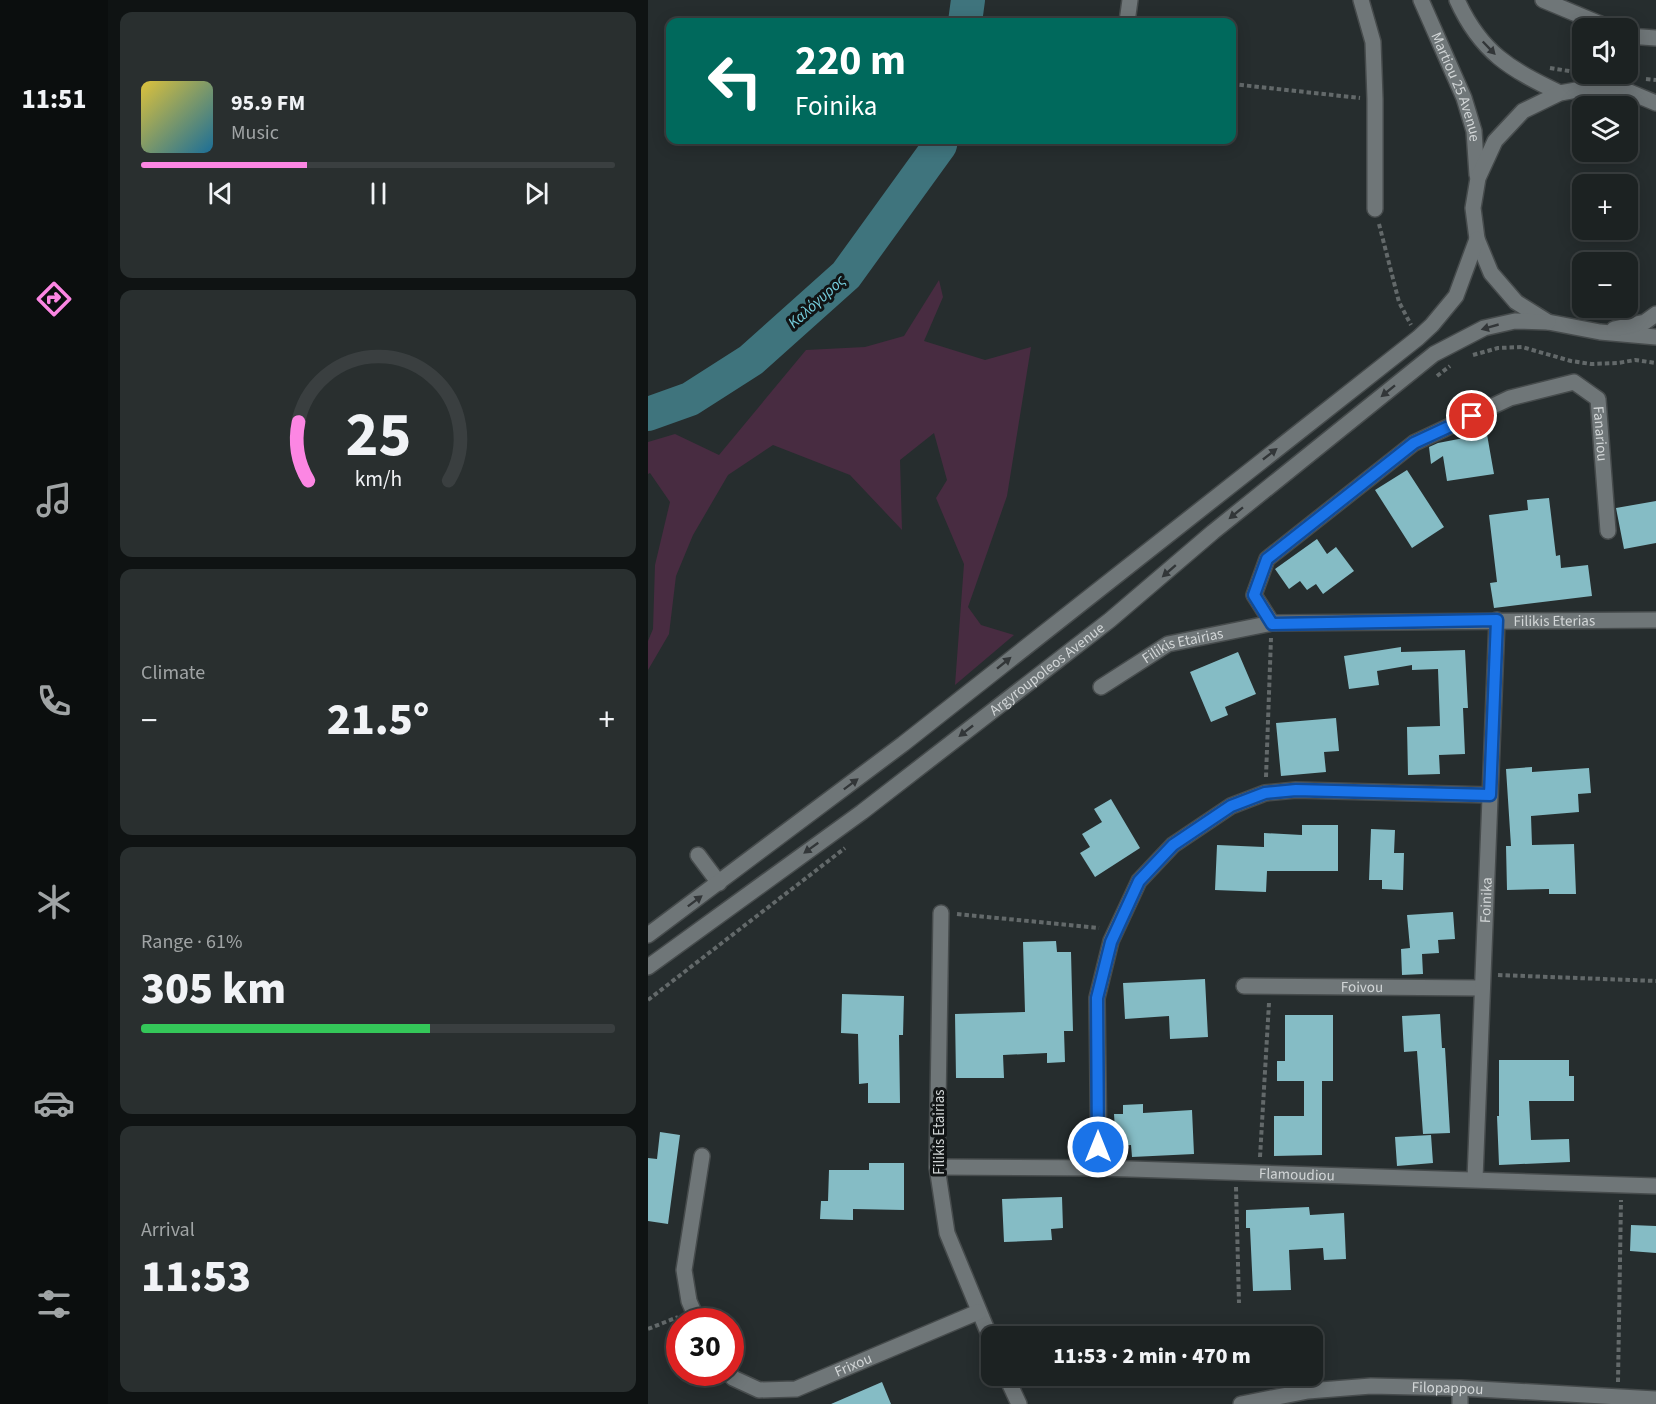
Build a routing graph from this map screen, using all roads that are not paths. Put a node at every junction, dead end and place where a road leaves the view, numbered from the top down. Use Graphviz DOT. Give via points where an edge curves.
graph roads {
  1 [pos="1130,0"];
  2 [pos="1361,0"];
  3 [pos="1421,0"];
  4 [pos="1457,0"];
  5 [pos="1543,0"];
  6 [pos="1128,18"];
  7 [pos="1586,18"];
  8 [pos="1638,37"];
  9 [pos="1656,38"];
  10 [pos="1560,93"];
  11 [pos="1656,103"];
  12 [pos="1478,178"];
  13 [pos="1375,209"];
  14 [pos="1477,239"];
  15 [pos="1656,314"];
  16 [pos="1548,322"];
  17 [pos="1600,332"];
  18 [pos="1656,337"];
  19 [pos="1608,531"];
  20 [pos="1497,620"];
  21 [pos="1656,620"];
  22 [pos="1272,624"];
  23 [pos="1101,687"];
  24 [pos="1490,795"];
  25 [pos="698,855"];
  26 [pos="719,883"];
  27 [pos="941,912"];
  28 [pos="648,935"];
  29 [pos="648,967"];
  30 [pos="1482,981"];
  31 [pos="1244,986"];
  32 [pos="702,1156"];
  33 [pos="937,1167"];
  34 [pos="1099,1168"];
  35 [pos="1475,1179"];
  36 [pos="1656,1186"];
  37 [pos="692,1308"];
  38 [pos="978,1312"];
  39 [pos="985,1326"];
  40 [pos="744,1383"];
  41 [pos="1011,1386"];
  42 [pos="1460,1388"];
  43 [pos="1656,1399"];
  44 [pos="1019,1404"];
  45 [pos="1241,1404"];
  46 [pos="1460,1404"];
  1 -- 6 [label="street"];
  2 -- 13 [label="street" via="1373,42"];
  3 -- 12 [label="street, Martiou 25 Avenue" via="1464,98 1474,131"];
  4 -- 10 [label="street, one-way" via="1491,52 1511,68"];
  5 -- 7 [label="street"];
  8 -- 9 [label="street"];
  10 -- 11 [label="street" via="1593,87 1627,91"];
  10 -- 12 [label="street" via="1523,111 1495,141"];
  12 -- 14 [label="street" via="1473,208"];
  14 -- 16 [label="street" via="1491,273 1516,302"];
  26 -- 14 [label="street, Argyroupoleos Avenue, one-way" via="903,744 1415,332 1432,326 1456,296"];
  15 -- 17 [label="street" via="1645,322"];
  16 -- 17 [label="street"];
  16 -- 29 [label="street, Argyroupoleos Avenue, one-way" via="1515,321 1484,328 1434,354 1110,620 862,812"];
  17 -- 18 [label="street"];
  19 -- 22 [label="street, Fanariou" via="1598,399 1574,382 1510,398 1414,443 1267,559 1254,595"];
  20 -- 21 [label="street, Filikis Eterias"];
  20 -- 22 [label="street, Filikis Eterias"];
  20 -- 24 [label="street, Foinika"];
  22 -- 23 [label="street, Filikis Etairias" via="1168,644"];
  24 -- 30 [label="street, Foinika"];
  24 -- 34 [label="street" via="1296,790 1265,793 1231,806 1173,845 1139,881 1111,942 1097,998"];
  25 -- 26 [label="street"];
  28 -- 26 [label="street, Argyroupoleos Avenue, one-way"];
  27 -- 33 [label="street, Filikis Etairias"];
  30 -- 31 [label="street, Foivou"];
  30 -- 35 [label="street, Foinika"];
  32 -- 37 [label="street" via="684,1270"];
  33 -- 34 [label="street, Flamoudiou"];
  33 -- 38 [label="street, Filikis Etairias" via="947,1233"];
  34 -- 35 [label="street, Flamoudiou"];
  35 -- 36 [label="street, Flamoudiou"];
  38 -- 39 [label="street, Filikis Etairias"];
  38 -- 40 [label="street, Frixou" via="796,1389 759,1390"];
  41 -- 44 [label="street"];
  42 -- 43 [label="street, Filopappou"];
  42 -- 45 [label="street, Filopappou" via="1371,1386 1308,1390"];
  42 -- 46 [label="street"];
}
